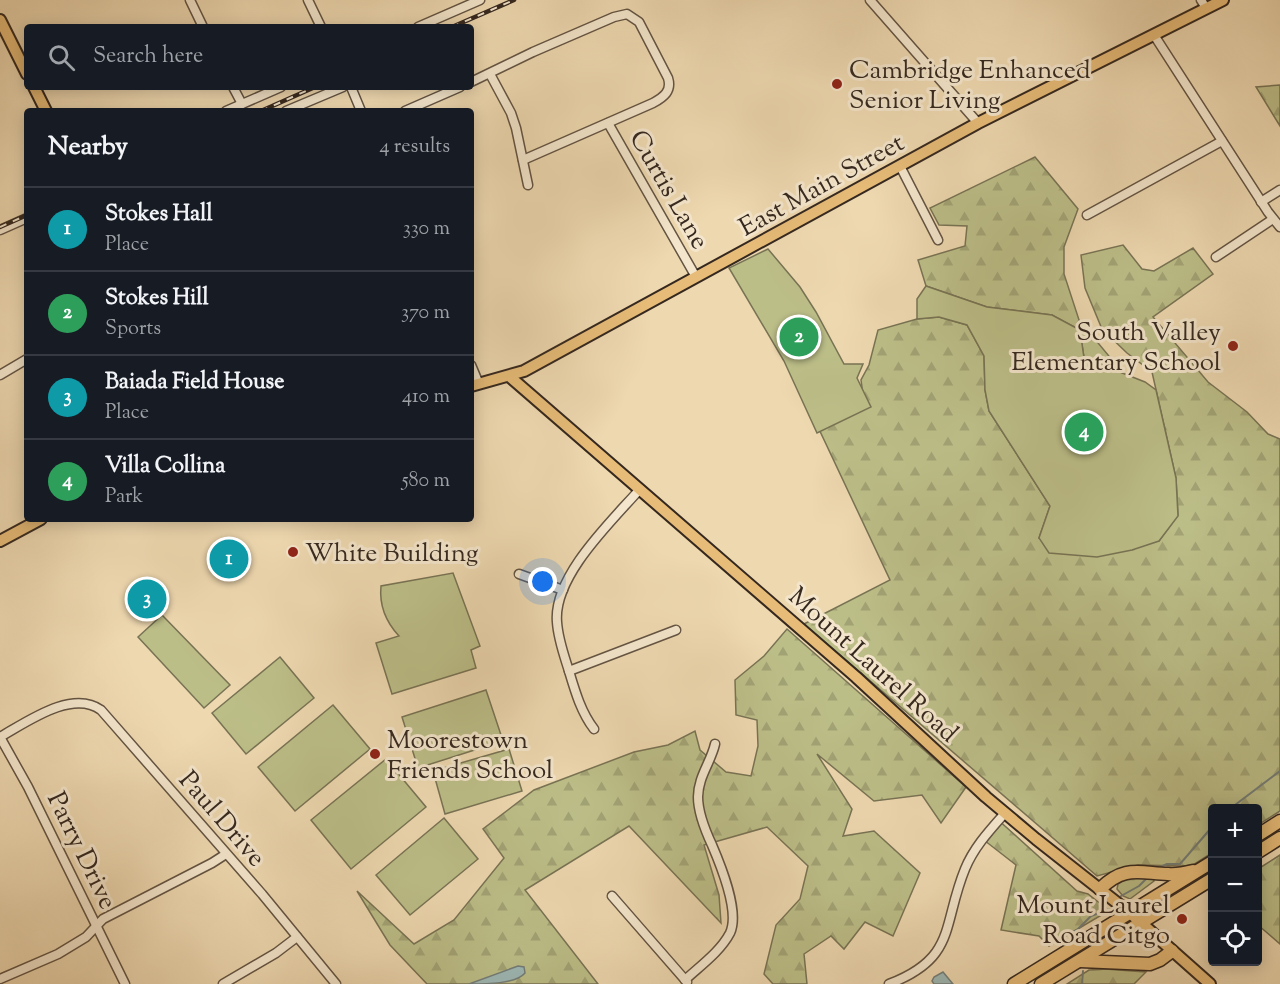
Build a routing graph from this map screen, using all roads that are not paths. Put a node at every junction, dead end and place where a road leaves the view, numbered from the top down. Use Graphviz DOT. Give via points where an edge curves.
graph roads {
  1 [pos="190,0"];
  2 [pos="308,0"];
  3 [pos="480,0"];
  4 [pos="1223,0"];
  5 [pos="875,1"];
  6 [pos="1204,4"];
  7 [pos="0,20"];
  8 [pos="202,24"];
  9 [pos="320,24"];
  10 [pos="425,24"];
  11 [pos="1154,35"];
  12 [pos="24,68"];
  13 [pos="490,74"];
  14 [pos="474,81"];
  15 [pos="36,90"];
  16 [pos="235,90"];
  17 [pos="274,90"];
  18 [pos="336,90"];
  19 [pos="352,90"];
  20 [pos="453,90"];
  21 [pos="242,104"];
  22 [pos="44,108"];
  23 [pos="233,108"];
  24 [pos="293,108"];
  25 [pos="360,108"];
  26 [pos="412,108"];
  27 [pos="608,123"];
  28 [pos="978,123"];
  29 [pos="1222,141"];
  30 [pos="523,160"];
  31 [pos="900,166"];
  32 [pos="528,185"];
  33 [pos="1280,190"];
  34 [pos="1261,202"];
  35 [pos="1087,215"];
  36 [pos="24,219"];
  37 [pos="1273,219"];
  38 [pos="1280,227"];
  39 [pos="0,230"];
  40 [pos="938,240"];
  41 [pos="1216,257"];
  42 [pos="696,277"];
  43 [pos="24,361"];
  44 [pos="0,375"];
  45 [pos="509,376"];
  46 [pos="475,385"];
  47 [pos="640,489"];
  48 [pos="35,522"];
  49 [pos="0,541"];
  50 [pos="519,574"];
  51 [pos="563,590"];
  52 [pos="676,630"];
  53 [pos="569,671"];
  54 [pos="594,729"];
  55 [pos="0,737"];
  56 [pos="715,744"];
  57 [pos="1005,813"];
  58 [pos="1280,821"];
  59 [pos="1262,832"];
  60 [pos="1280,838"];
  61 [pos="1262,849"];
  62 [pos="226,854"];
  63 [pos="1208,865"];
  64 [pos="1200,870"];
  65 [pos="1208,881"];
  66 [pos="1100,889"];
  67 [pos="612,896"];
  68 [pos="1130,913"];
  69 [pos="1141,922"];
  70 [pos="96,925"];
  71 [pos="297,937"];
  72 [pos="1172,951"];
  73 [pos="1079,960"];
  74 [pos="0,979"];
  75 [pos="687,982"];
  76 [pos="125,984"];
  77 [pos="223,984"];
  78 [pos="336,984"];
  79 [pos="889,984"];
  80 [pos="1014,984"];
  81 [pos="1041,984"];
  82 [pos="1210,984"];
  1 -- 8 [label="street"];
  2 -- 9 [label="street"];
  3 -- 10 [label="street"];
  4 -- 6 [label="main road, East Main Street"];
  5 -- 28 [label="street"];
  6 -- 11 [label="main road, East Main Street"];
  7 -- 12 [label="main road"];
  11 -- 28 [label="main road, East Main Street"];
  11 -- 29 [label="street"];
  13 -- 14 [label="street"];
  13 -- 27 [label="street" via="627,14 642,27 670,87 658,100"];
  13 -- 30 [label="street" via="511,113"];
  15 -- 22 [label="main road"];
  16 -- 21 [label="street"];
  17 -- 21 [label="street"];
  18 -- 24 [label="street"];
  19 -- 25 [label="street"];
  20 -- 26 [label="street"];
  21 -- 23 [label="street"];
  27 -- 30 [label="street"];
  27 -- 42 [label="street, Curtis Lane"];
  28 -- 31 [label="main road, East Main Street"];
  29 -- 34 [label="street"];
  29 -- 35 [label="street"];
  30 -- 32 [label="street"];
  31 -- 40 [label="street"];
  31 -- 42 [label="main road, East Main Street"];
  33 -- 34 [label="street"];
  34 -- 37 [label="street"];
  36 -- 39 [label="street"];
  37 -- 38 [label="street"];
  37 -- 41 [label="street"];
  42 -- 45 [label="main road, East Main Street"];
  43 -- 44 [label="street"];
  45 -- 46 [label="main road, East Main Street"];
  45 -- 47 [label="main road, Mount Laurel Road"];
  47 -- 51 [label="street" via="582,556"];
  47 -- 57 [label="main road, Mount Laurel Road"];
  48 -- 49 [label="main road"];
  50 -- 51 [label="street"];
  51 -- 53 [label="street" via="556,620"];
  52 -- 53 [label="street"];
  53 -- 54 [label="street" via="584,714"];
  55 -- 62 [label="street, Paul Drive" via="65,704 86,703 101,710"];
  55 -- 70 [label="street, Parry Drive"];
  56 -- 75 [label="street" via="700,781 698,798 705,830 729,894 733,921 726,940"];
  57 -- 66 [label="main road, Mount Laurel Road"];
  57 -- 79 [label="street" via="970,858 939,949 925,965"];
  58 -- 59 [label="highway"];
  60 -- 61 [label="highway"];
  62 -- 70 [label="street"];
  62 -- 71 [label="street, Paul Drive"];
  63 -- 64 [label="highway"];
  64 -- 66 [label="highway" via="1171,874 1128,871"];
  64 -- 68 [label="highway"];
  65 -- 69 [label="highway"];
  66 -- 68 [label="main road, Mount Laurel Road"];
  67 -- 75 [label="street"];
  68 -- 69 [label="main road, Mount Laurel Road"];
  68 -- 80 [label="highway"];
  69 -- 72 [label="main road, Mount Laurel Road"];
  69 -- 73 [label="highway"];
  70 -- 74 [label="street" via="86,937 58,954"];
  70 -- 76 [label="street, Parry Drive"];
  71 -- 77 [label="street"];
  71 -- 78 [label="street, Paul Drive"];
  72 -- 73 [label="highway" via="1150,963"];
  72 -- 82 [label="main road, Mount Laurel Road"];
  73 -- 81 [label="highway"];
}
